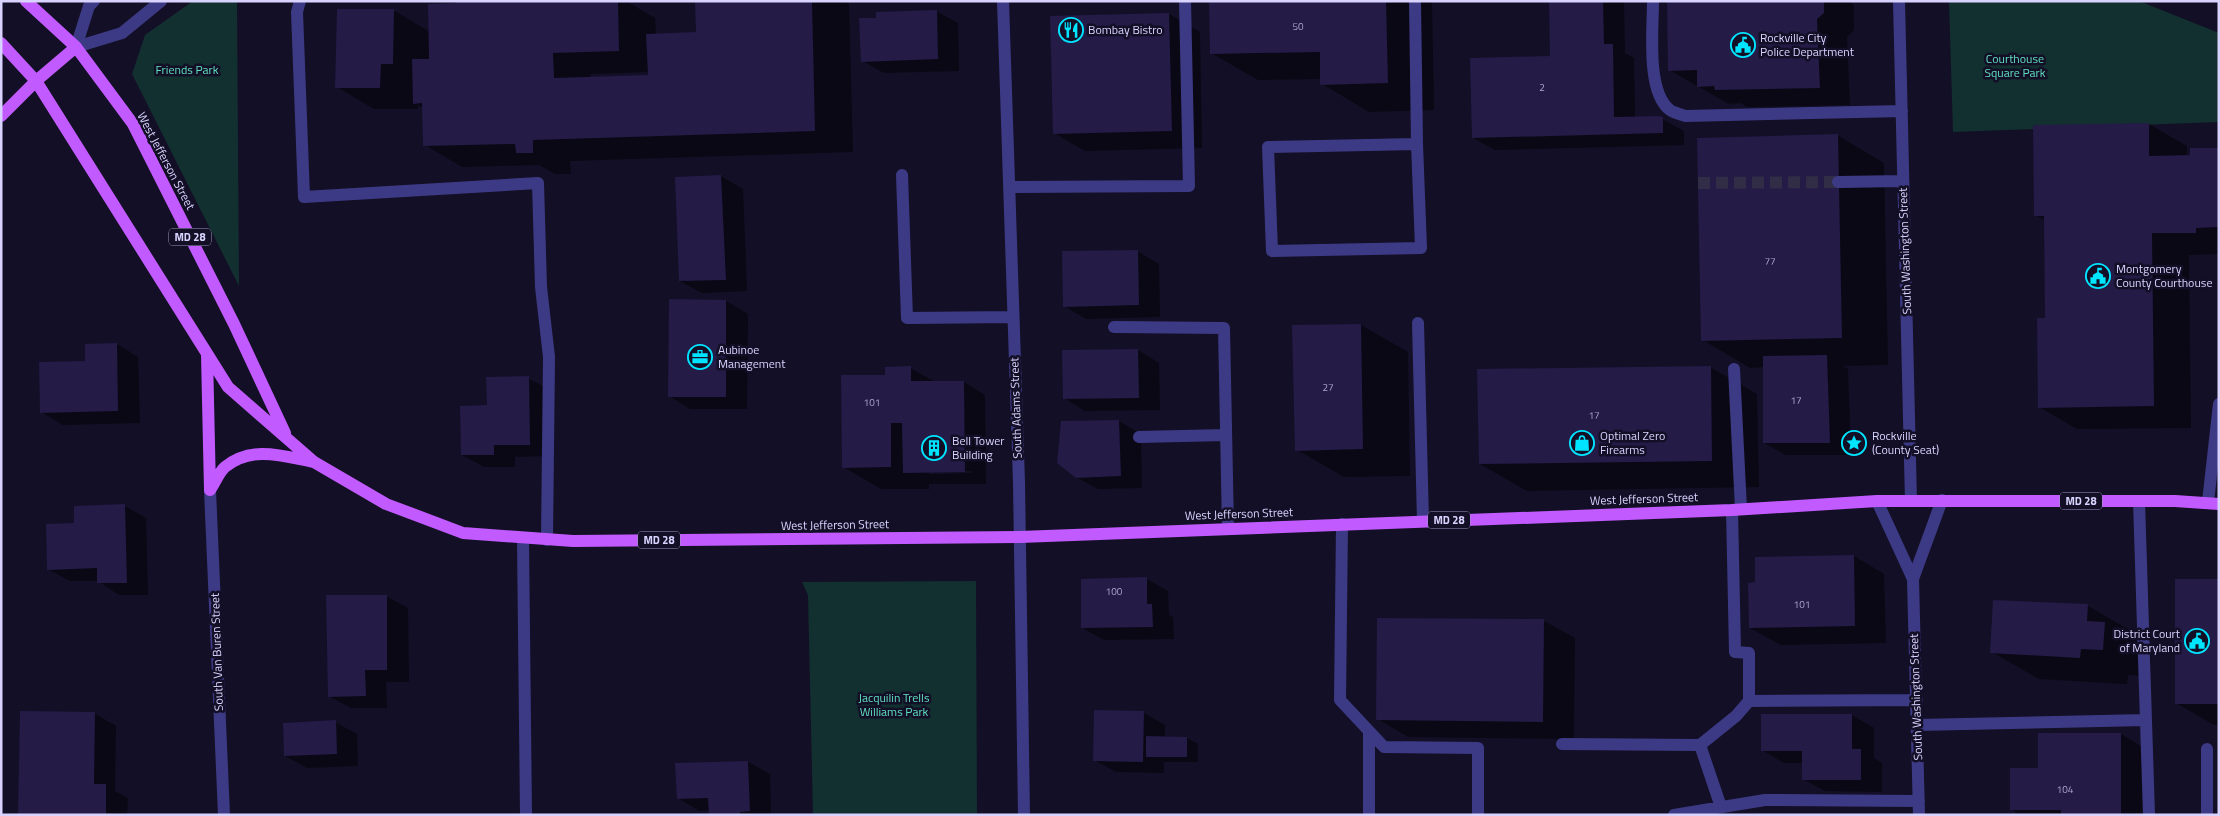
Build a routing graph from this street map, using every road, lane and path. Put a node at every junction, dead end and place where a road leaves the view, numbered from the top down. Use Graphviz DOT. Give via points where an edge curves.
graph roads {
  1 [pos="26,1"];
  2 [pos="94,1"];
  3 [pos="161,1"];
  4 [pos="300,1"];
  5 [pos="1003,1"];
  6 [pos="1185,1"];
  7 [pos="1414,1"];
  8 [pos="1653,1"];
  9 [pos="1899,1"];
  10 [pos="1,42"];
  11 [pos="76,47"];
  12 [pos="36,81"];
  13 [pos="1902,112"];
  14 [pos="1,116"];
  15 [pos="1417,144"];
  16 [pos="902,176"];
  17 [pos="1903,181"];
  18 [pos="1838,182"];
  19 [pos="1010,187"];
  20 [pos="1013,317"];
  21 [pos="1418,323"];
  22 [pos="1114,327"];
  23 [pos="207,355"];
  24 [pos="1734,369"];
  25 [pos="2219,404"];
  26 [pos="1226,435"];
  27 [pos="287,438"];
  28 [pos="1139,438"];
  29 [pos="314,462"];
  30 [pos="210,490"];
  31 [pos="1942,500"];
  32 [pos="1911,501"];
  33 [pos="2139,501"];
  34 [pos="1877,502"];
  35 [pos="2214,503"];
  36 [pos="1736,510"];
  37 [pos="1422,521"];
  38 [pos="1342,524"];
  39 [pos="1228,528"];
  40 [pos="1020,537"];
  41 [pos="523,539"];
  42 [pos="547,540"];
  43 [pos="1913,579"];
  44 [pos="1917,700"];
  45 [pos="1749,701"];
  46 [pos="2146,720"];
  47 [pos="1917,725"];
  48 [pos="1369,732"];
  49 [pos="1562,744"];
  50 [pos="1700,745"];
  51 [pos="2207,749"];
  52 [pos="1919,801"];
  53 [pos="1721,807"];
  54 [pos="224,815"];
  55 [pos="526,815"];
  56 [pos="1024,815"];
  57 [pos="1369,815"];
  58 [pos="1478,815"];
  59 [pos="1674,815"];
  60 [pos="1919,815"];
  61 [pos="2149,815"];
  62 [pos="2208,815"];
  1 -- 11 [label="main road, West Jefferson Street / MD 28"];
  2 -- 11 [label="street" via="89,6"];
  3 -- 11 [label="street" via="122,33"];
  4 -- 42 [label="street" via="304,197 538,183 541,287 549,357"];
  5 -- 19 [label="street, South Adams Street"];
  6 -- 19 [label="street" via="1189,186"];
  7 -- 15 [label="street"];
  8 -- 13 [label="street" via="1654,80 1661,99 1671,111 1685,116"];
  9 -- 13 [label="street, South Washington Street"];
  10 -- 12 [label="main road, West Jefferson Street / MD 28"];
  11 -- 12 [label="main road"];
  11 -- 27 [label="main road, West Jefferson Street / MD 28" via="133,124 234,324"];
  12 -- 14 [label="main road"];
  12 -- 23 [label="main road, West Jefferson Street / MD 28"];
  13 -- 17 [label="street, South Washington Street"];
  15 -- 15 [label="street" via="1268,147 1272,251 1421,248"];
  16 -- 20 [label="street" via="907,318"];
  17 -- 18 [label="street"];
  17 -- 32 [label="street, South Washington Street"];
  19 -- 20 [label="street, South Adams Street"];
  20 -- 40 [label="street, South Adams Street"];
  21 -- 37 [label="street"];
  22 -- 26 [label="street" via="1224,328"];
  23 -- 27 [label="main road, West Jefferson Street / MD 28" via="228,387"];
  23 -- 30 [label="main road"];
  24 -- 36 [label="street"];
  25 -- 35 [label="street"];
  26 -- 28 [label="street"];
  26 -- 39 [label="street"];
  27 -- 29 [label="main road, West Jefferson Street / MD 28"];
  29 -- 30 [label="main road" via="265,453 247,454 224,468"];
  29 -- 41 [label="main road, West Jefferson Street / MD 28" via="386,504 463,533"];
  30 -- 54 [label="street, South Van Buren Street"];
  31 -- 32 [label="main road, West Jefferson Street / MD 28"];
  31 -- 33 [label="main road, West Jefferson Street / MD 28"];
  31 -- 43 [label="street, South Washington Street"];
  32 -- 34 [label="main road, West Jefferson Street / MD 28"];
  33 -- 35 [label="main road, West Jefferson Street / MD 28"];
  33 -- 46 [label="street"];
  34 -- 36 [label="main road, West Jefferson Street / MD 28"];
  34 -- 43 [label="street, South Washington Street"];
  36 -- 37 [label="main road, West Jefferson Street / MD 28"];
  36 -- 45 [label="street" via="1735,652 1749,653"];
  37 -- 38 [label="main road, West Jefferson Street / MD 28"];
  38 -- 39 [label="main road, West Jefferson Street / MD 28"];
  38 -- 48 [label="street" via="1340,700"];
  39 -- 40 [label="main road, West Jefferson Street / MD 28"];
  40 -- 42 [label="main road, West Jefferson Street / MD 28"];
  40 -- 56 [label="street, South Adams Street"];
  41 -- 42 [label="main road, West Jefferson Street / MD 28"];
  41 -- 55 [label="street"];
  43 -- 44 [label="street, South Washington Street"];
  44 -- 45 [label="street"];
  44 -- 47 [label="street, South Washington Street"];
  45 -- 50 [label="street"];
  46 -- 47 [label="street"];
  46 -- 61 [label="street"];
  47 -- 52 [label="street, South Washington Street"];
  48 -- 57 [label="street"];
  48 -- 58 [label="street" via="1384,747 1478,748"];
  49 -- 50 [label="street"];
  50 -- 53 [label="street"];
  51 -- 62 [label="street"];
  52 -- 53 [label="street" via="1765,800"];
  52 -- 60 [label="street, South Washington Street"];
  53 -- 59 [label="street"];
}
